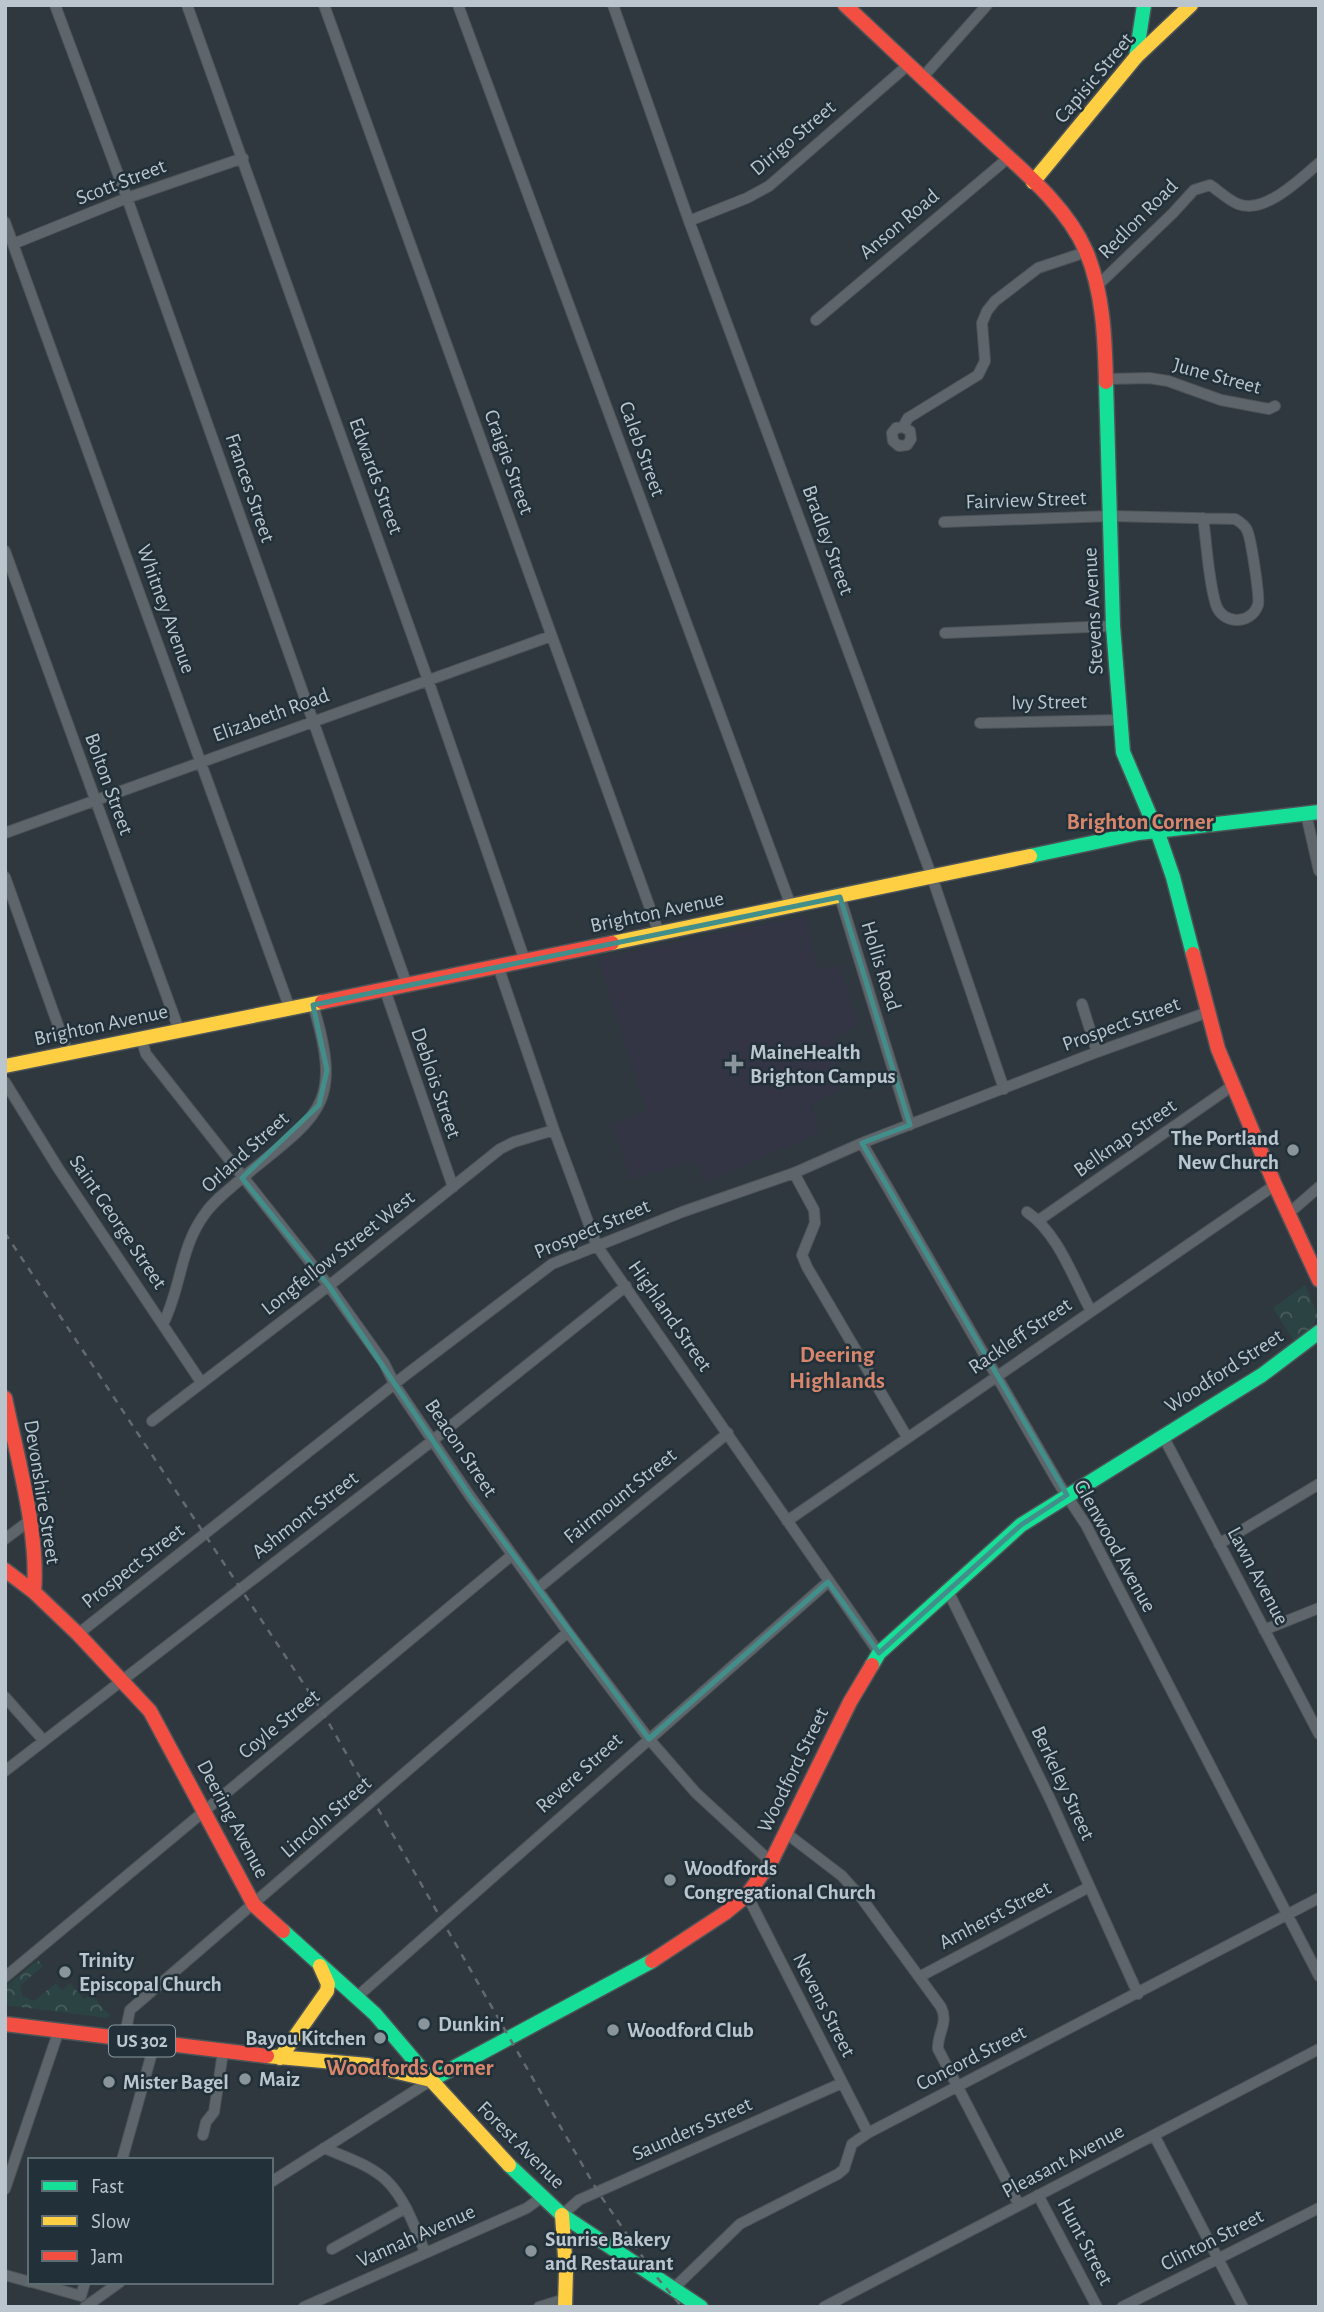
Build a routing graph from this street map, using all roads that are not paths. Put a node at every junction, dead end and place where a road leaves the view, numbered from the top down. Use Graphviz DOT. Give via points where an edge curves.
graph roads {
  1 [pos="55,5"];
  2 [pos="187,5"];
  3 [pos="324,5"];
  4 [pos="458,5"];
  5 [pos="612,5"];
  6 [pos="845,5"];
  7 [pos="987,5"];
  8 [pos="1144,5"];
  9 [pos="1167,5"];
  10 [pos="1188,6"];
  11 [pos="1175,20"];
  12 [pos="1136,57"];
  13 [pos="908,65"];
  14 [pos="922,78"];
  15 [pos="243,158"];
  16 [pos="1007,159"];
  17 [pos="1319,163"];
  18 [pos="1033,182"];
  19 [pos="127,198"];
  20 [pos="690,220"];
  21 [pos="5,222"];
  22 [pos="13,244"];
  23 [pos="1086,252"];
  24 [pos="1096,287"];
  25 [pos="816,320"];
  26 [pos="1107,379"];
  27 [pos="1275,407"];
  28 [pos="903,427"];
  29 [pos="1110,516"];
  30 [pos="1203,518"];
  31 [pos="944,522"];
  32 [pos="5,551"];
  33 [pos="1113,626"];
  34 [pos="945,634"];
  35 [pos="551,636"];
  36 [pos="428,680"];
  37 [pos="1119,720"];
  38 [pos="312,721"];
  39 [pos="980,723"];
  40 [pos="200,761"];
  41 [pos="95,801"];
  42 [pos="1312,813"];
  43 [pos="1156,830"];
  44 [pos="5,833"];
  45 [pos="1319,871"];
  46 [pos="5,877"];
  47 [pos="932,877"];
  48 [pos="840,897"];
  49 [pos="791,906"];
  50 [pos="659,933"];
  51 [pos="525,961"];
  52 [pos="498,966"];
  53 [pos="407,985"];
  54 [pos="386,990"];
  55 [pos="1082,1004"];
  56 [pos="313,1005"];
  57 [pos="290,1009"];
  58 [pos="1208,1012"];
  59 [pos="179,1030"];
  60 [pos="141,1038"];
  61 [pos="1097,1052"];
  62 [pos="68,1053"];
  63 [pos="5,1066"];
  64 [pos="5,1083"];
  65 [pos="1232,1086"];
  66 [pos="1004,1089"];
  67 [pos="910,1125"];
  68 [pos="554,1130"];
  69 [pos="862,1143"];
  70 [pos="794,1173"];
  71 [pos="242,1178"];
  72 [pos="1275,1185"];
  73 [pos="453,1187"];
  74 [pos="1319,1187"];
  75 [pos="1027,1212"];
  76 [pos="1288,1214"];
  77 [pos="1039,1220"];
  78 [pos="597,1245"];
  79 [pos="1319,1280"];
  80 [pos="329,1286"];
  81 [pos="626,1286"];
  82 [pos="1091,1311"];
  83 [pos="163,1325"];
  84 [pos="1319,1332"];
  85 [pos="996,1376"];
  86 [pos="201,1382"];
  87 [pos="395,1385"];
  88 [pos="5,1398"];
  89 [pos="152,1421"];
  90 [pos="728,1433"];
  91 [pos="1163,1436"];
  92 [pos="907,1437"];
  93 [pos="432,1441"];
  94 [pos="1319,1484"];
  95 [pos="1067,1495"];
  96 [pos="29,1521"];
  97 [pos="787,1521"];
  98 [pos="5,1539"];
  99 [pos="1219,1544"];
  100 [pos="512,1555"];
  101 [pos="5,1570"];
  102 [pos="828,1582"];
  103 [pos="537,1590"];
  104 [pos="948,1591"];
  105 [pos="34,1592"];
  106 [pos="1319,1608"];
  107 [pos="1264,1630"];
  108 [pos="568,1632"];
  109 [pos="78,1634"];
  110 [pos="879,1654"];
  111 [pos="122,1680"];
  112 [pos="5,1697"];
  113 [pos="1319,1734"];
  114 [pos="649,1739"];
  115 [pos="44,1741"];
  116 [pos="5,1771"];
  117 [pos="205,1811"];
  118 [pos="786,1833"];
  119 [pos="771,1862"];
  120 [pos="1090,1887"];
  121 [pos="747,1895"];
  122 [pos="1319,1898"];
  123 [pos="254,1905"];
  124 [pos="1286,1915"];
  125 [pos="315,1959"];
  126 [pos="1319,1976"];
  127 [pos="5,1977"];
  128 [pos="919,1977"];
  129 [pos="327,1991"];
  130 [pos="354,1992"];
  131 [pos="1138,1994"];
  132 [pos="5,2024"];
  133 [pos="59,2030"];
  134 [pos="124,2039"];
  135 [pos="155,2042"];
  136 [pos="1319,2049"];
  137 [pos="223,2052"];
  138 [pos="280,2058"];
  139 [pos="431,2080"];
  140 [pos="842,2083"];
  141 [pos="958,2086"];
  142 [pos="868,2133"];
  143 [pos="1154,2134"];
  144 [pos="203,2135"];
  145 [pos="324,2148"];
  146 [pos="123,2158"];
  147 [pos="273,2181"];
  148 [pos="5,2189"];
  149 [pos="1038,2195"];
  150 [pos="542,2197"];
  151 [pos="1019,2205"];
  152 [pos="406,2208"];
  153 [pos="1319,2208"];
  154 [pos="562,2215"];
  155 [pos="332,2249"];
  156 [pos="425,2252"];
  157 [pos="1218,2259"];
  158 [pos="5,2275"];
  159 [pos="28,2281"];
  160 [pos="38,2284"];
  161 [pos="84,2284"];
  162 [pos="117,2284"];
  163 [pos="674,2288"];
  164 [pos="81,2296"];
  165 [pos="565,2303"];
  166 [pos="87,2306"];
  167 [pos="304,2307"];
  168 [pos="539,2307"];
  169 [pos="701,2307"];
  170 [pos="824,2307"];
  171 [pos="1097,2307"];
  172 [pos="1122,2307"];
  173 [pos="1243,2307"];
  1 -- 19 [label="street, Frances Street"];
  2 -- 15 [label="street, Edwards Street"];
  3 -- 35 [label="street, Craigie Street"];
  4 -- 49 [label="street, Caleb Street"];
  5 -- 20 [label="street, Bradley Street"];
  6 -- 13 [label="main road, Stevens Avenue"];
  7 -- 14 [label="street"];
  8 -- 12 [label="main road"];
  9 -- 11 [label="main road"];
  10 -- 11 [label="main road, Capisic Street"];
  11 -- 12 [label="main road, Capisic Street"];
  12 -- 18 [label="main road, Capisic Street"];
  13 -- 14 [label="main road, Stevens Avenue"];
  13 -- 20 [label="street, Dirigo Street" via="769,186"];
  14 -- 16 [label="main road, Stevens Avenue"];
  15 -- 19 [label="street, Scott Street"];
  15 -- 36 [label="street, Edwards Street"];
  16 -- 18 [label="main road, Stevens Avenue"];
  16 -- 25 [label="street, Anson Road"];
  17 -- 24 [label="street, Redlon Road" via="1258,205 1239,205 1210,185 1194,190"];
  18 -- 23 [label="main road, Stevens Avenue" via="1072,226"];
  19 -- 22 [label="street, Scott Street"];
  19 -- 38 [label="street, Frances Street"];
  20 -- 47 [label="street, Bradley Street"];
  21 -- 22 [label="street, Whitney Avenue"];
  22 -- 40 [label="street, Whitney Avenue"];
  23 -- 24 [label="main road, Stevens Avenue"];
  23 -- 28 [label="street" via="1038,268 995,301 982,323 985,361 978,375 909,416"];
  24 -- 26 [label="main road, Stevens Avenue"];
  26 -- 27 [label="street, June Street" via="1168,381 1221,400"];
  26 -- 29 [label="main road, Stevens Avenue"];
  29 -- 30 [label="street, Fairview Street"];
  29 -- 31 [label="street, Fairview Street"];
  29 -- 33 [label="main road, Stevens Avenue"];
  30 -- 30 [label="street, Fairview Street" via="1232,518 1248,531 1259,598 1255,612 1246,618 1228,618 1217,606"];
  32 -- 41 [label="street, Bolton Street"];
  33 -- 34 [label="street"];
  33 -- 37 [label="main road, Stevens Avenue"];
  35 -- 36 [label="street, Elizabeth Road"];
  35 -- 50 [label="street, Craigie Street"];
  36 -- 38 [label="street, Elizabeth Road"];
  36 -- 51 [label="street, Edwards Street"];
  37 -- 39 [label="street, Ivy Street"];
  37 -- 43 [label="main road, Stevens Avenue" via="1123,752"];
  38 -- 40 [label="street, Elizabeth Road"];
  38 -- 53 [label="street, Frances Street"];
  40 -- 41 [label="street, Elizabeth Road"];
  40 -- 57 [label="street, Whitney Avenue"];
  41 -- 44 [label="street, Elizabeth Road"];
  41 -- 59 [label="street, Bolton Street"];
  42 -- 43 [label="main road, Brighton Avenue"];
  42 -- 45 [label="street"];
  43 -- 47 [label="main road, Brighton Avenue"];
  43 -- 58 [label="main road, Stevens Avenue"];
  46 -- 62 [label="street"];
  47 -- 48 [label="main road, Brighton Avenue"];
  47 -- 66 [label="street, Bradley Street"];
  48 -- 49 [label="main road, Brighton Avenue"];
  48 -- 67 [label="street, Hollis Road"];
  49 -- 50 [label="main road, Brighton Avenue"];
  50 -- 51 [label="main road, Brighton Avenue"];
  51 -- 52 [label="main road, Brighton Avenue"];
  52 -- 53 [label="main road, Brighton Avenue"];
  52 -- 68 [label="street, Highland Street"];
  53 -- 54 [label="main road, Brighton Avenue"];
  54 -- 56 [label="main road, Brighton Avenue"];
  54 -- 73 [label="street, Deblois Street"];
  55 -- 61 [label="street"];
  56 -- 57 [label="main road, Brighton Avenue"];
  56 -- 71 [label="street, Orland Street" via="325,1049 326,1089 298,1131"];
  57 -- 59 [label="main road, Brighton Avenue"];
  58 -- 61 [label="street, Prospect Street"];
  58 -- 65 [label="main road, Stevens Avenue"];
  59 -- 60 [label="main road, Brighton Avenue"];
  60 -- 62 [label="main road, Brighton Avenue"];
  60 -- 71 [label="street, Beacon Street" via="146,1054"];
  61 -- 66 [label="street, Prospect Street"];
  62 -- 63 [label="main road, Brighton Avenue"];
  64 -- 83 [label="street, Saint George Street"];
  65 -- 72 [label="main road, Stevens Avenue"];
  65 -- 77 [label="street, Belknap Street"];
  66 -- 67 [label="street, Prospect Street"];
  67 -- 69 [label="street, Prospect Street"];
  68 -- 73 [label="street, Longfellow Street West" via="500,1149"];
  68 -- 78 [label="street, Highland Street"];
  69 -- 70 [label="street, Prospect Street"];
  69 -- 85 [label="street, Glenwood Avenue"];
  70 -- 78 [label="street, Prospect Street"];
  70 -- 92 [label="street" via="814,1210 802,1255 807,1267"];
  71 -- 80 [label="street, Beacon Street"];
  71 -- 83 [label="street, Orland Street" via="216,1201 196,1228"];
  72 -- 76 [label="main road, Stevens Avenue"];
  72 -- 82 [label="street, Rackleff Street"];
  73 -- 80 [label="street, Longfellow Street West"];
  74 -- 76 [label="street"];
  75 -- 77 [label="street"];
  76 -- 79 [label="main road, Stevens Avenue"];
  77 -- 82 [label="street"];
  78 -- 81 [label="street, Highland Street"];
  78 -- 87 [label="street, Prospect Street" via="541,1269"];
  80 -- 86 [label="street, Longfellow Street West"];
  80 -- 87 [label="street, Beacon Street"];
  81 -- 90 [label="street, Highland Street"];
  81 -- 93 [label="street, Ashmont Street"];
  82 -- 85 [label="street, Rackleff Street"];
  83 -- 86 [label="street, Saint George Street"];
  84 -- 91 [label="main road, Woodford Street" via="1262,1375"];
  85 -- 92 [label="street, Rackleff Street"];
  85 -- 95 [label="street, Glenwood Avenue"];
  86 -- 89 [label="street, Longfellow Street West"];
  87 -- 93 [label="street, Beacon Street"];
  87 -- 109 [label="street, Prospect Street"];
  88 -- 96 [label="main road, Devonshire Street"];
  90 -- 97 [label="street, Highland Street"];
  90 -- 103 [label="street, Fairmount Street"];
  91 -- 95 [label="main road, Woodford Street"];
  91 -- 99 [label="street, Lawn Avenue"];
  92 -- 97 [label="street, Rackleff Street"];
  93 -- 100 [label="street, Beacon Street"];
  93 -- 111 [label="street, Ashmont Street"];
  94 -- 99 [label="street"];
  95 -- 104 [label="main road, Woodford Street" via="1021,1525"];
  95 -- 124 [label="street, Glenwood Avenue"];
  96 -- 98 [label="street"];
  96 -- 105 [label="main road, Devonshire Street"];
  97 -- 102 [label="street, Highland Street"];
  99 -- 107 [label="street, Lawn Avenue"];
  100 -- 103 [label="street, Beacon Street"];
  100 -- 117 [label="street, Coyle Street"];
  101 -- 105 [label="main road, Deering Avenue"];
  102 -- 110 [label="street, Highland Street"];
  102 -- 114 [label="street, Revere Street"];
  103 -- 108 [label="street, Beacon Street"];
  104 -- 110 [label="main road, Woodford Street"];
  104 -- 120 [label="street, Berkeley Street"];
  105 -- 109 [label="main road, Deering Avenue"];
  106 -- 107 [label="street"];
  107 -- 113 [label="street, Lawn Avenue"];
  108 -- 114 [label="street, Beacon Street"];
  108 -- 123 [label="street, Lincoln Street"];
  109 -- 111 [label="main road, Deering Avenue"];
  110 -- 118 [label="main road, Woodford Street" via="849,1702"];
  111 -- 115 [label="street, Ashmont Street"];
  111 -- 117 [label="main road, Deering Avenue" via="163,1731"];
  112 -- 115 [label="street"];
  114 -- 119 [label="street, Beacon Street" via="696,1793"];
  114 -- 130 [label="street, Revere Street"];
  115 -- 116 [label="street, Ashmont Street"];
  117 -- 123 [label="main road, Deering Avenue"];
  117 -- 127 [label="street, Coyle Street"];
  118 -- 119 [label="main road, Woodford Street"];
  118 -- 128 [label="street" via="842,1876"];
  119 -- 121 [label="main road, Woodford Street"];
  120 -- 128 [label="street, Amherst Street"];
  120 -- 131 [label="street, Berkeley Street"];
  121 -- 139 [label="main road, Woodford Street" via="653,1960"];
  121 -- 140 [label="street, Nevens Street"];
  122 -- 124 [label="street, Concord Street"];
  123 -- 125 [label="main road, Deering Avenue"];
  123 -- 134 [label="street, Lincoln Street" via="130,2010"];
  124 -- 126 [label="street, Glenwood Avenue"];
  124 -- 131 [label="street, Concord Street"];
  125 -- 129 [label="main road" via="325,1975"];
  125 -- 130 [label="main road, Deering Avenue"];
  128 -- 141 [label="street" via="945,2015 938,2049"];
  129 -- 130 [label="main road"];
  129 -- 138 [label="main road"];
  130 -- 139 [label="main road, Deering Avenue" via="398,2036"];
  131 -- 141 [label="street, Concord Street"];
  132 -- 133 [label="main road, US 302"];
  133 -- 134 [label="main road, US 302"];
  133 -- 148 [label="street"];
  134 -- 135 [label="main road, US 302"];
  135 -- 137 [label="main road, US 302"];
  135 -- 146 [label="street"];
  136 -- 143 [label="street, Pleasant Avenue"];
  137 -- 138 [label="main road, US 302"];
  137 -- 144 [label="street" via="215,2112"];
  138 -- 139 [label="main road, US 302" via="368,2065"];
  139 -- 145 [label="street, Woodford Street"];
  139 -- 150 [label="main road, Forest Avenue"];
  140 -- 142 [label="street, Nevens Street"];
  140 -- 154 [label="street, Saunders Street" via="579,2200"];
  141 -- 142 [label="street, Concord Street"];
  141 -- 151 [label="street"];
  142 -- 163 [label="street, Concord Street" via="852,2144 845,2169 740,2224"];
  143 -- 149 [label="street, Pleasant Avenue"];
  143 -- 157 [label="street"];
  145 -- 147 [label="street, Woodford Street"];
  145 -- 152 [label="street" via="376,2172"];
  149 -- 151 [label="street, Pleasant Avenue"];
  149 -- 171 [label="street, Hunt Street"];
  150 -- 154 [label="main road, Forest Avenue"];
  150 -- 156 [label="street, Vannah Avenue" via="527,2208"];
  151 -- 170 [label="street, Pleasant Avenue"];
  152 -- 155 [label="street"];
  152 -- 156 [label="street"];
  153 -- 157 [label="street, Clinton Street"];
  154 -- 163 [label="main road, Forest Avenue"];
  154 -- 165 [label="main road"];
  156 -- 167 [label="street, Vannah Avenue"];
  157 -- 172 [label="street, Clinton Street"];
  157 -- 173 [label="street"];
  158 -- 159 [label="street"];
  160 -- 164 [label="street"];
  161 -- 164 [label="street"];
  162 -- 166 [label="street"];
  163 -- 169 [label="main road, Forest Avenue"];
  164 -- 166 [label="street"];
  165 -- 168 [label="street"];
}
